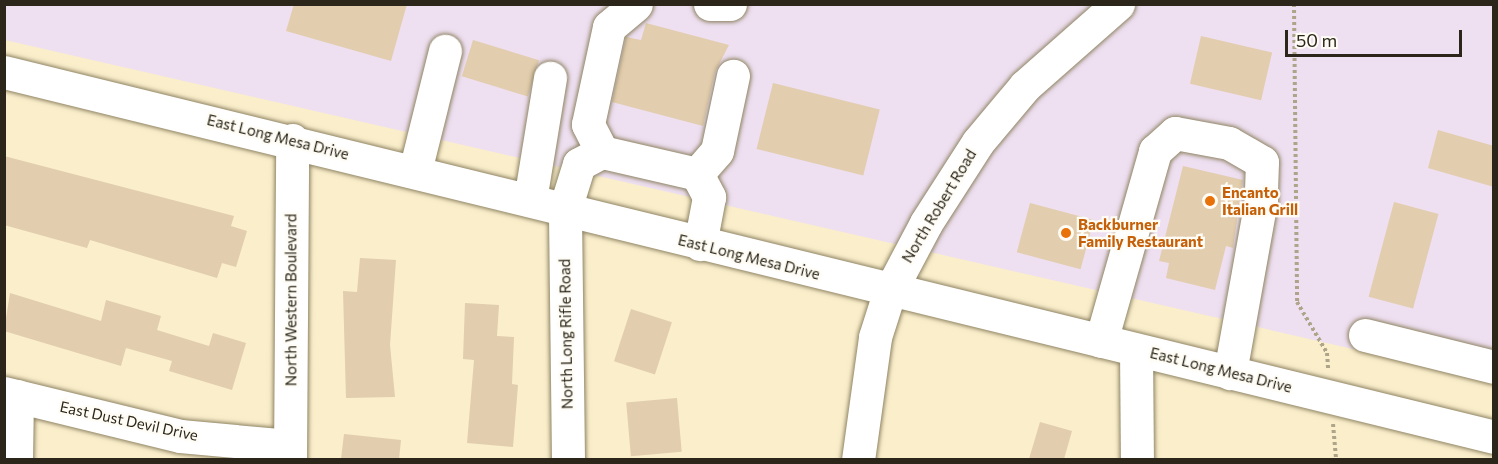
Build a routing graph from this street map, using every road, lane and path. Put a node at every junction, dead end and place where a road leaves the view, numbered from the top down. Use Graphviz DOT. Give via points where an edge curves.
graph roads {
  1 [pos="636,4"];
  2 [pos="710,4"];
  3 [pos="730,4"];
  4 [pos="1118,4"];
  5 [pos="1294,4"];
  6 [pos="445,51"];
  7 [pos="4,72"];
  8 [pos="733,76"];
  9 [pos="550,78"];
  10 [pos="291,140"];
  11 [pos="602,152"];
  12 [pos="415,171"];
  13 [pos="697,174"];
  14 [pos="530,200"];
  15 [pos="565,209"];
  16 [pos="700,244"];
  17 [pos="889,293"];
  18 [pos="1365,335"];
  19 [pos="1101,341"];
  20 [pos="1136,350"];
  21 [pos="1494,367"];
  22 [pos="1230,372"];
  23 [pos="11,394"];
  24 [pos="1330,398"];
  25 [pos="1486,444"];
  26 [pos="290,453"];
  27 [pos="16,459"];
  28 [pos="568,459"];
  29 [pos="858,459"];
  30 [pos="1137,459"];
  31 [pos="1336,459"];
  1 -- 11 [label="street" via="609,27 588,124"];
  2 -- 3 [label="street"];
  4 -- 17 [label="street, North Robert Road" via="1025,86 978,142"];
  5 -- 24 [label="path" via="1297,302 1327,353"];
  6 -- 12 [label="street"];
  7 -- 10 [label="street, East Long Mesa Drive"];
  8 -- 13 [label="street" via="717,151"];
  9 -- 14 [label="street"];
  10 -- 12 [label="street, East Long Mesa Drive"];
  10 -- 26 [label="street, North Western Boulevard"];
  11 -- 13 [label="street"];
  11 -- 15 [label="street, North Long Rifle Road" via="579,165"];
  12 -- 14 [label="street, East Long Mesa Drive"];
  13 -- 16 [label="street" via="709,197"];
  14 -- 15 [label="street, East Long Mesa Drive"];
  15 -- 16 [label="street, East Long Mesa Drive"];
  15 -- 28 [label="street, North Long Rifle Road"];
  16 -- 17 [label="street, East Long Mesa Drive"];
  17 -- 19 [label="street, East Long Mesa Drive"];
  17 -- 29 [label="street, North Robert Road" via="865,383"];
  18 -- 21 [label="street"];
  19 -- 20 [label="street, East Long Mesa Drive"];
  19 -- 22 [label="street" via="1155,151 1175,133 1229,142 1262,162 1260,211"];
  20 -- 22 [label="street, East Long Mesa Drive"];
  20 -- 30 [label="street"];
  22 -- 24 [label="street, East Long Mesa Drive"];
  23 -- 26 [label="street, East Dust Devil Drive" via="180,435"];
  23 -- 27 [label="street"];
  24 -- 25 [label="street, East Long Mesa Drive"];
  24 -- 31 [label="path"];
}
